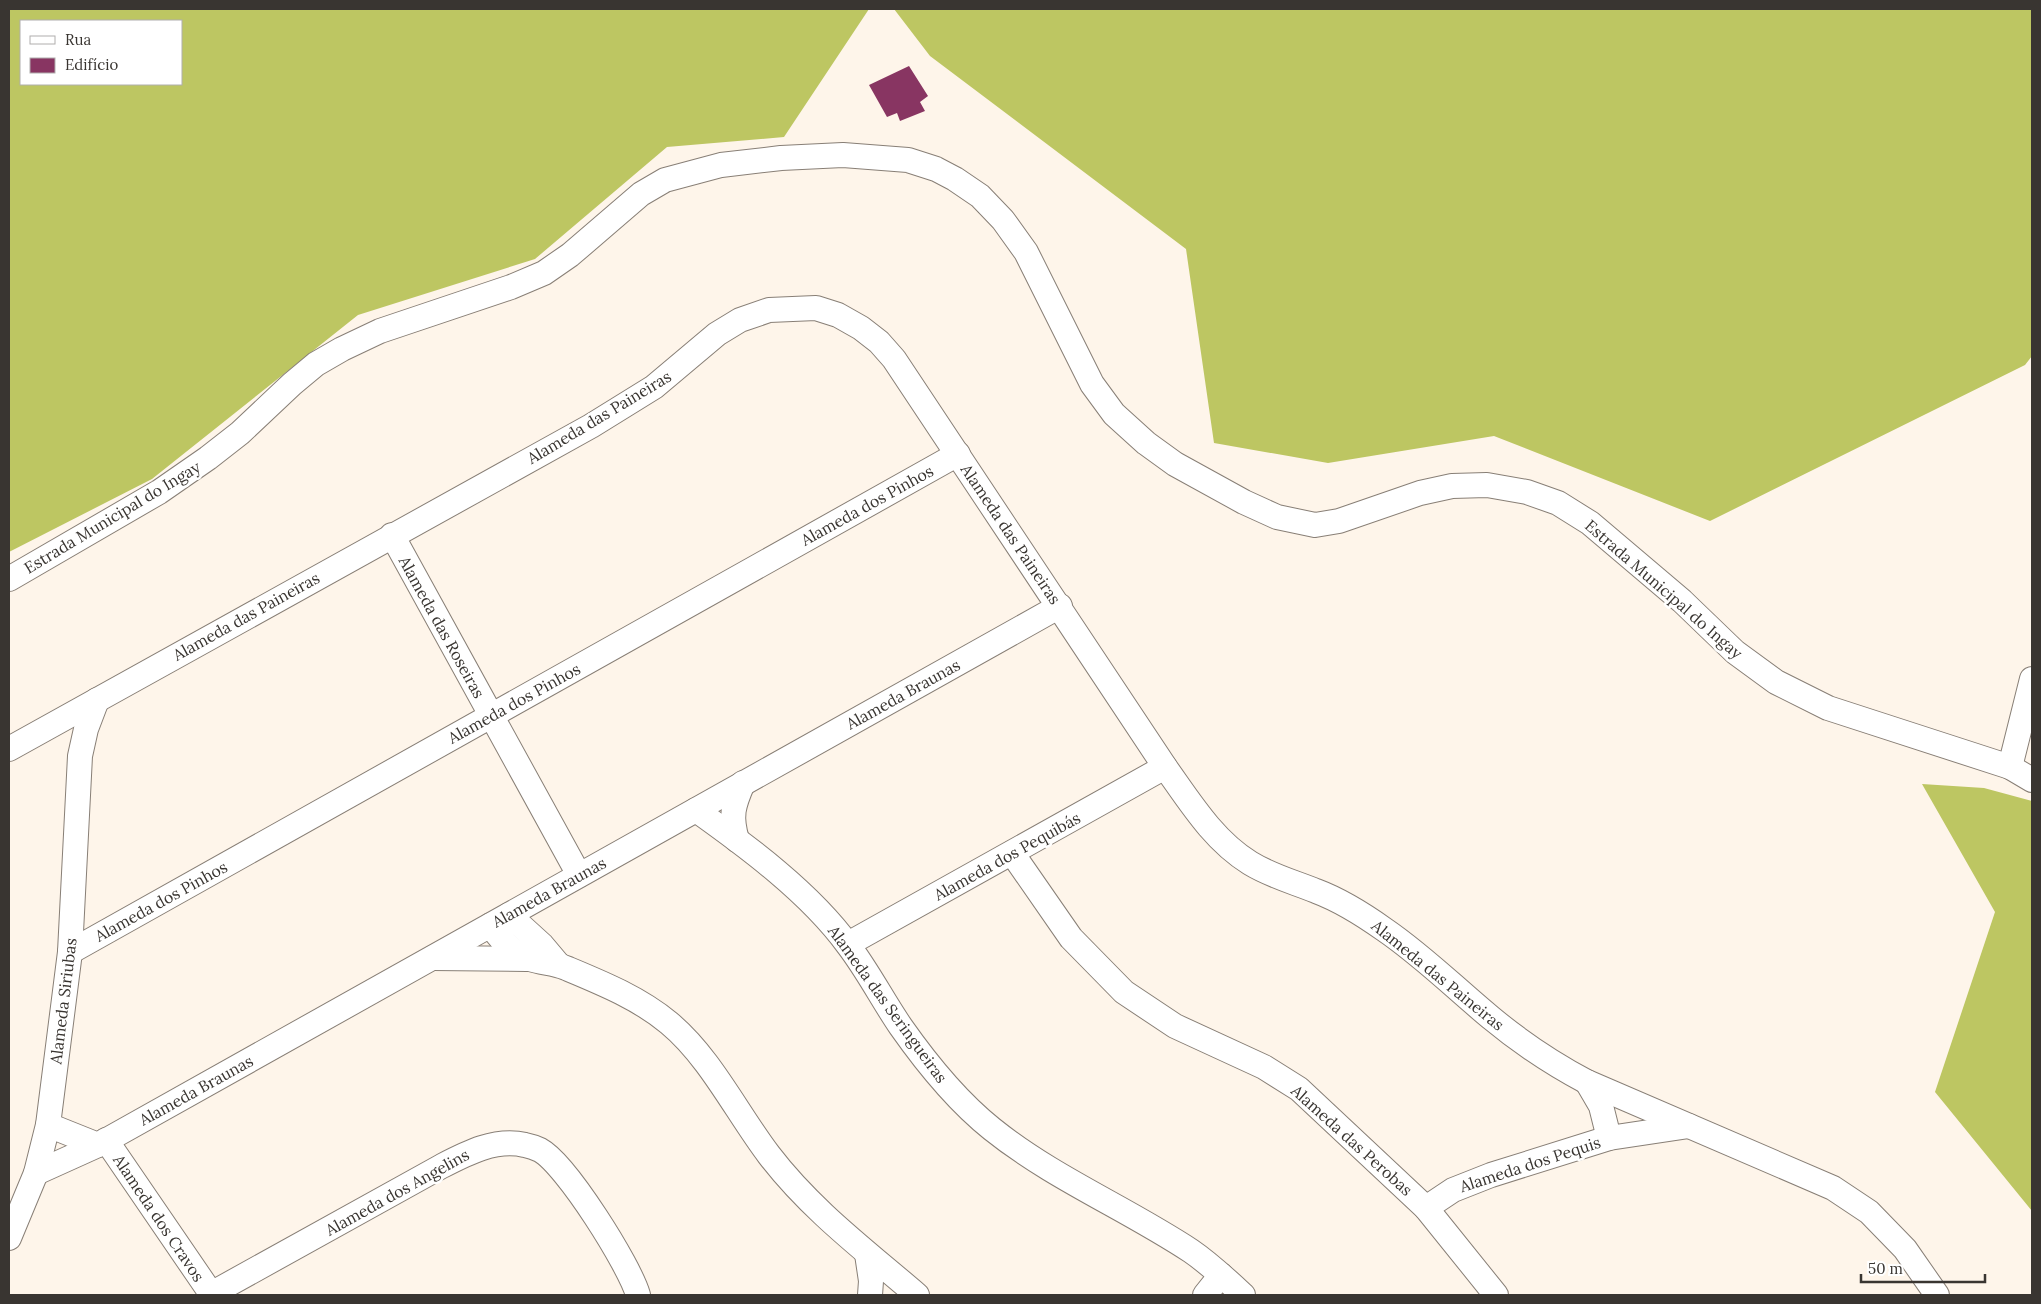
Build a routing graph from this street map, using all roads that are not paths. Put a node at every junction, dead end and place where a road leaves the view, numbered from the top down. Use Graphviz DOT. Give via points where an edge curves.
graph roads {
  1 [pos="958,454"];
  2 [pos="392,535"];
  3 [pos="9,579"];
  4 [pos="1060,606"];
  5 [pos="2032,679"];
  6 [pos="97,700"];
  7 [pos="490,716"];
  8 [pos="47,727"];
  9 [pos="9,749"];
  10 [pos="80,756"];
  11 [pos="2010,767"];
  12 [pos="1165,768"];
  13 [pos="2032,780"];
  14 [pos="743,784"];
  15 [pos="696,810"];
  16 [pos="737,840"];
  17 [pos="1012,853"];
  18 [pos="579,875"];
  19 [pos="542,896"];
  20 [pos="500,920"];
  21 [pos="848,944"];
  22 [pos="70,952"];
  23 [pos="535,952"];
  24 [pos="432,958"];
  25 [pos="1587,1082"];
  26 [pos="1643,1106"];
  27 [pos="48,1125"];
  28 [pos="1689,1126"];
  29 [pos="1642,1133"];
  30 [pos="1609,1138"];
  31 [pos="102,1143"];
  32 [pos="36,1173"];
  33 [pos="1426,1208"];
  34 [pos="9,1238"];
  35 [pos="867,1254"];
  36 [pos="1221,1275"];
  37 [pos="907,1290"];
  38 [pos="212,1295"];
  39 [pos="638,1295"];
  40 [pos="870,1295"];
  41 [pos="1205,1295"];
  42 [pos="1243,1295"];
  43 [pos="1496,1295"];
  44 [pos="1937,1295"];
  1 -- 2 [label="street, Alameda das Paineiras" via="894,360 861,328 838,315 816,308 769,310 740,320 717,334 654,387 591,426"];
  1 -- 4 [label="street, Alameda das Paineiras"];
  1 -- 7 [label="street, Alameda dos Pinhos"];
  2 -- 6 [label="street, Alameda das Paineiras"];
  2 -- 7 [label="street, Alameda das Roseiras"];
  3 -- 11 [label="street, Estrada Municipal do Ingay" via="159,492 208,458 316,364 380,331 512,287 544,272 570,255 640,194 665,180 721,165 781,158 843,155 908,160 955,179 980,196 1003,220 1026,252 1092,384 1114,414 1175,464 1268,513 1315,525 1339,521 1420,493 1452,486 1487,486 1527,492 1558,503 1590,523 1682,601 1735,652 1776,682 1828,708"];
  4 -- 12 [label="street, Alameda das Paineiras"];
  4 -- 14 [label="street, Alameda Braunas"];
  5 -- 11 [label="street"];
  6 -- 8 [label="street, Alameda das Paineiras"];
  6 -- 10 [label="street, Alameda Siriubas"];
  7 -- 18 [label="street, Alameda das Roseiras"];
  7 -- 22 [label="street, Alameda dos Pinhos"];
  8 -- 9 [label="street, Alameda das Paineiras"];
  8 -- 10 [label="street"];
  10 -- 22 [label="street, Alameda Siriubas"];
  11 -- 13 [label="street, Estrada Municipal do Ingay"];
  12 -- 17 [label="street, Alameda dos Pequibás"];
  12 -- 25 [label="street, Alameda das Paineiras" via="1224,844 1275,877 1317,891 1385,930 1492,1019 1553,1063"];
  14 -- 15 [label="street, Alameda Braunas"];
  14 -- 16 [label="street" via="734,802 732,821"];
  15 -- 16 [label="street, Alameda das Seringueiras"];
  15 -- 18 [label="street, Alameda Braunas"];
  16 -- 21 [label="street, Alameda das Seringueiras" via="814,906"];
  17 -- 21 [label="street, Alameda dos Pequibás"];
  17 -- 33 [label="street, Alameda das Perobas" via="1071,938 1124,992 1175,1026 1264,1067 1299,1089"];
  18 -- 19 [label="street, Alameda Braunas"];
  19 -- 20 [label="street, Alameda Braunas"];
  19 -- 23 [label="street"];
  20 -- 23 [label="street"];
  20 -- 24 [label="street, Alameda Braunas"];
  21 -- 36 [label="street, Alameda das Seringueiras" via="902,1028 931,1066 991,1129 1067,1181 1192,1252"];
  22 -- 27 [label="street, Alameda Siriubas"];
  23 -- 24 [label="street"];
  23 -- 35 [label="street" via="638,1001 670,1023 692,1046 786,1175"];
  24 -- 31 [label="street, Alameda Braunas"];
  25 -- 26 [label="street, Alameda das Paineiras"];
  25 -- 30 [label="street, Alameda dos Pequis" via="1601,1106"];
  26 -- 28 [label="street, Alameda das Paineiras"];
  26 -- 29 [label="street"];
  27 -- 31 [label="street, Alameda dos Cravos"];
  27 -- 32 [label="street, Alameda Siriubas"];
  28 -- 29 [label="street, Alameda dos Pequis"];
  28 -- 44 [label="street, Alameda das Paineiras" via="1833,1188 1869,1212 1905,1249"];
  29 -- 30 [label="street, Alameda dos Pequis"];
  30 -- 33 [label="street, Alameda dos Pequis" via="1460,1187"];
  31 -- 32 [label="street, Alameda Braunas"];
  31 -- 38 [label="street, Alameda dos Cravos"];
  32 -- 34 [label="street, Alameda Siriubas"];
  33 -- 43 [label="street, Alameda das Perobas"];
  35 -- 37 [label="street"];
  35 -- 40 [label="street"];
  36 -- 41 [label="street"];
  36 -- 42 [label="street, Alameda das Seringueiras"];
  38 -- 39 [label="street, Alameda dos Angelins" via="442,1166 474,1150 505,1143 541,1150 556,1164 587,1204 620,1256"];
}
